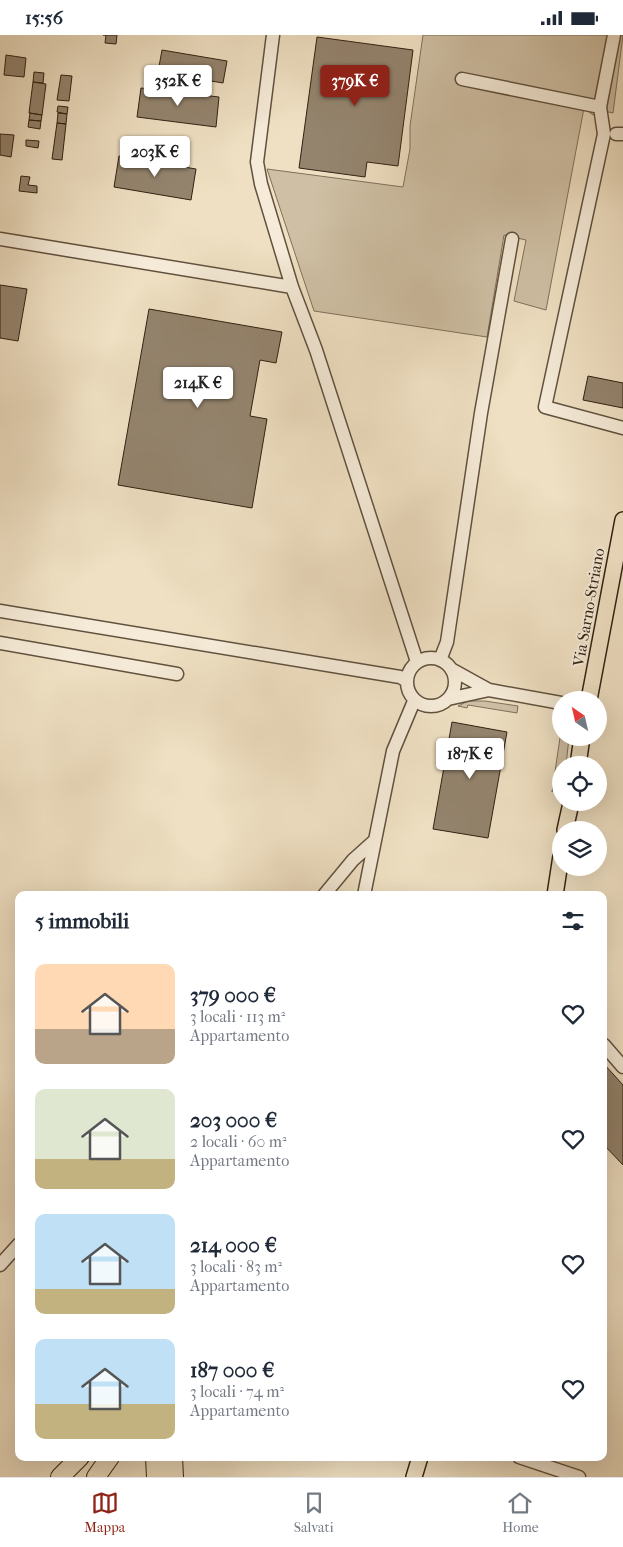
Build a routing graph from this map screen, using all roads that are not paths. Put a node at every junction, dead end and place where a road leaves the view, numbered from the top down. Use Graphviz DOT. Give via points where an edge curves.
graph roads {
  1 [pos="273,35"];
  2 [pos="616,42"];
  3 [pos="462,79"];
  4 [pos="600,107"];
  5 [pos="0,239"];
  6 [pos="512,239"];
  7 [pos="292,287"];
  8 [pos="623,428"];
  9 [pos="623,520"];
  10 [pos="0,611"];
  11 [pos="0,643"];
  12 [pos="440,660"];
  13 [pos="417,662"];
  14 [pos="451,669"];
  15 [pos="178,674"];
  16 [pos="406,681"];
  17 [pos="490,690"];
  18 [pos="591,691"];
  19 [pos="448,699"];
  20 [pos="414,701"];
  21 [pos="552,701"];
  22 [pos="373,843"];
  23 [pos="558,876"];
  24 [pos="327,891"];
  25 [pos="365,891"];
  26 [pos="556,891"];
  27 [pos="607,1048"];
  28 [pos="623,1067"];
  29 [pos="15,1248"];
  30 [pos="0,1265"];
  31 [pos="77,1461"];
  32 [pos="107,1461"];
  33 [pos="156,1461"];
  34 [pos="172,1461"];
  35 [pos="419,1461"];
  36 [pos="531,1461"];
  37 [pos="60,1477"];
  38 [pos="96,1477"];
  39 [pos="156,1477"];
  40 [pos="174,1477"];
  41 [pos="414,1477"];
  42 [pos="578,1477"];
  1 -- 7 [label="street" via="257,162"];
  2 -- 4 [label="street"];
  3 -- 4 [label="street"];
  4 -- 8 [label="street" via="604,133 545,407"];
  5 -- 7 [label="street"];
  6 -- 12 [label="street" via="481,413 447,642"];
  7 -- 13 [label="street" via="316,349"];
  9 -- 18 [label="main road, Via Sarno-Striano"];
  10 -- 16 [label="street" via="400,677"];
  11 -- 15 [label="street"];
  12 -- 13 [label="street" via="432,658"];
  12 -- 14 [label="street"];
  13 -- 16 [label="street"];
  14 -- 17 [label="street"];
  14 -- 19 [label="street" via="455,685"];
  16 -- 20 [label="street"];
  17 -- 19 [label="street"];
  17 -- 21 [label="street"];
  19 -- 20 [label="street" via="436,707"];
  20 -- 22 [label="street" via="393,751"];
  22 -- 24 [label="street"];
  22 -- 25 [label="street"];
  23 -- 26 [label="main road"];
  27 -- 28 [label="street"];
  29 -- 30 [label="street"];
  31 -- 37 [label="highway"];
  32 -- 38 [label="highway"];
  33 -- 39 [label="highway"];
  34 -- 40 [label="highway"];
  35 -- 41 [label="main road"];
  36 -- 42 [label="street"];
}
